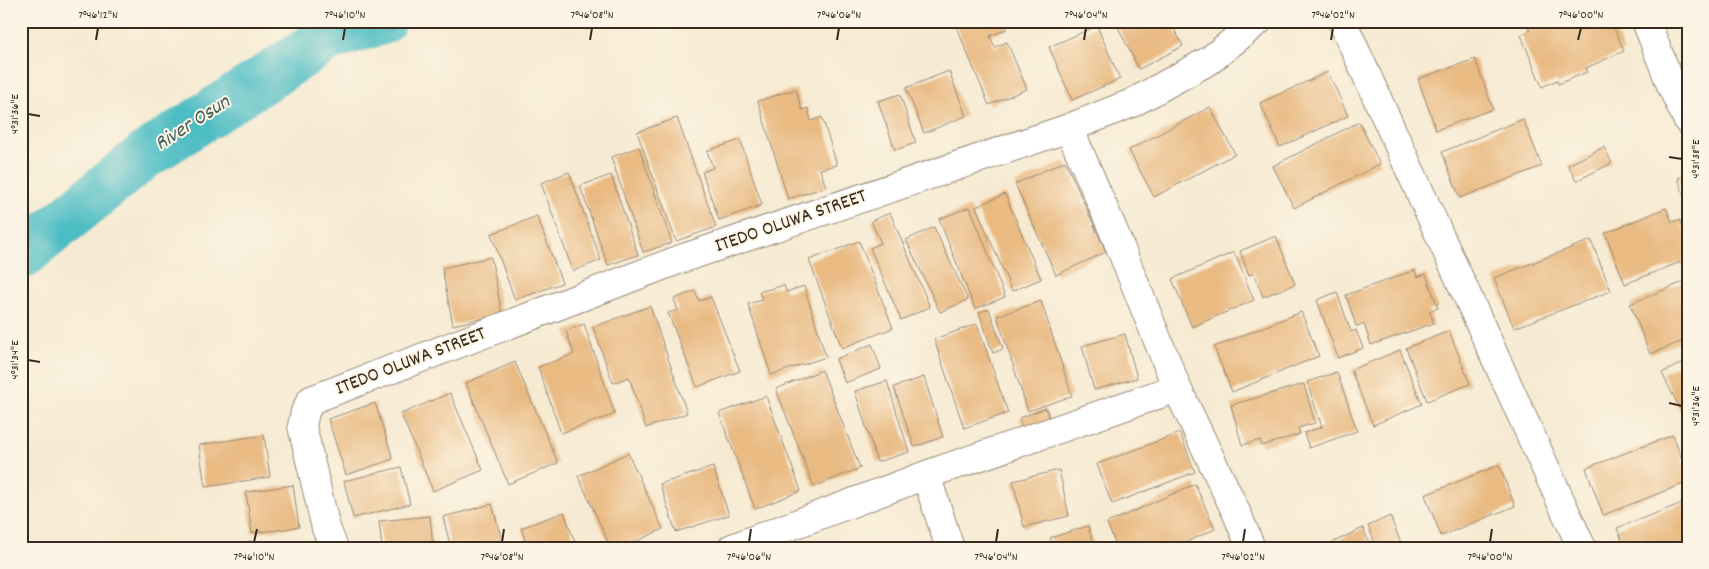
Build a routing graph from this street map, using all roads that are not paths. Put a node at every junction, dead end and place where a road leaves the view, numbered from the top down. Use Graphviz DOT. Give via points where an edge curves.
graph roads {
  1 [pos="1258,21"];
  2 [pos="1342,21"];
  3 [pos="1646,21"];
  4 [pos="1688,121"];
  5 [pos="1069,128"];
  6 [pos="1178,388"];
  7 [pos="926,475"];
  8 [pos="334,548"];
  9 [pos="732,548"];
  10 [pos="950,548"];
  11 [pos="1251,548"];
  12 [pos="1582,548"];
  1 -- 5 [label="street, ITEDO OLUWA STREET" via="1210,60 1132,103"];
  2 -- 12 [label="street"];
  3 -- 4 [label="street"];
  5 -- 6 [label="street"];
  5 -- 8 [label="street, ITEDO OLUWA STREET" via="678,260 311,400 302,426 326,528"];
  6 -- 7 [label="street"];
  6 -- 11 [label="street"];
  7 -- 9 [label="street"];
  7 -- 10 [label="street"];
}
